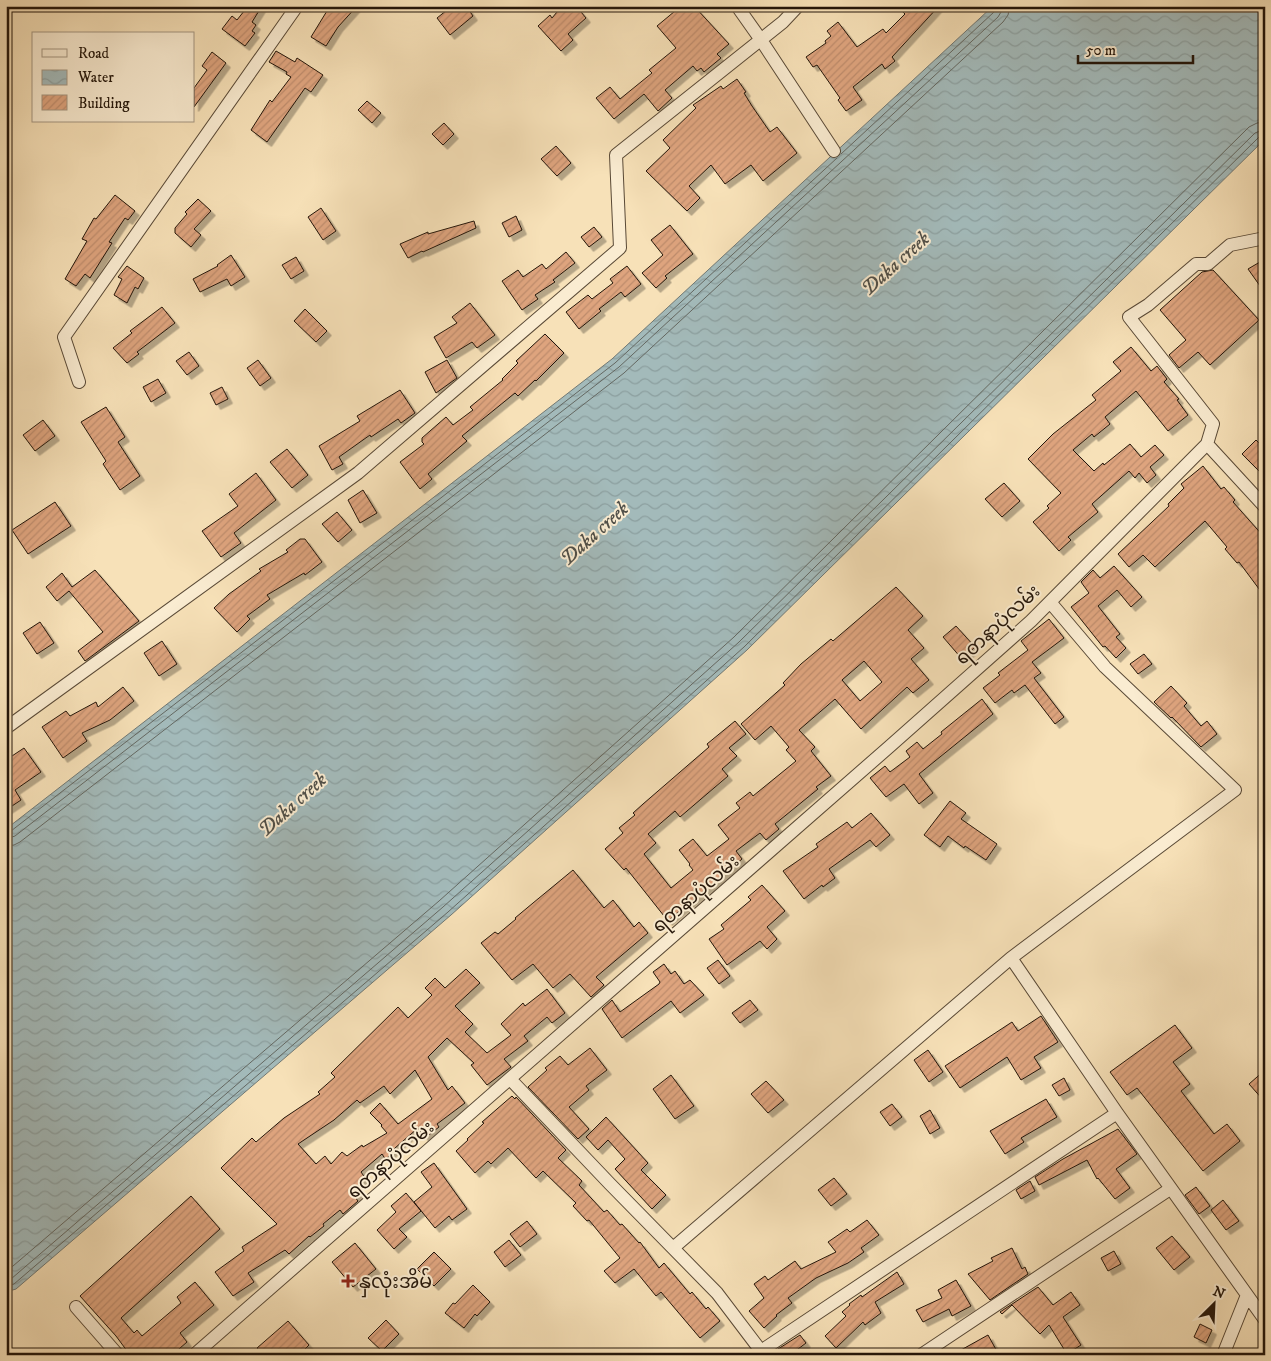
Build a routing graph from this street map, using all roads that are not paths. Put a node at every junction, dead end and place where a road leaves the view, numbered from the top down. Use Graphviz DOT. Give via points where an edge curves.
graph roads {
  1 [pos="297,6"];
  2 [pos="737,6"];
  3 [pos="798,6"];
  4 [pos="761,40"];
  5 [pos="834,151"];
  6 [pos="1265,238"];
  7 [pos="79,382"];
  8 [pos="1207,444"];
  9 [pos="1265,507"];
  10 [pos="1050,602"];
  11 [pos="6,728"];
  12 [pos="1011,958"];
  13 [pos="510,1079"];
  14 [pos="1117,1114"];
  15 [pos="1170,1189"];
  16 [pos="673,1248"];
  17 [pos="1247,1295"];
  18 [pos="76,1307"];
  19 [pos="1265,1320"];
  20 [pos="762,1353"];
  21 [pos="118,1355"];
  22 [pos="194,1355"];
  23 [pos="921,1355"];
  24 [pos="1223,1355"];
  1 -- 7 [label="street" via="64,337"];
  2 -- 4 [label="street"];
  3 -- 4 [label="street"];
  4 -- 5 [label="street"];
  4 -- 11 [label="street" via="616,155 620,248 358,473"];
  6 -- 8 [label="street" via="1230,245 1208,264 1196,264 1148,306 1130,317 1213,424"];
  8 -- 9 [label="street"];
  8 -- 10 [label="street, ရတနာပုံလမ်း"];
  10 -- 12 [label="street" via="1105,667 1235,790"];
  10 -- 13 [label="street, ရတနာပုံလမ်း"];
  12 -- 14 [label="street"];
  12 -- 16 [label="street"];
  13 -- 16 [label="street"];
  13 -- 22 [label="street, ရတနာပုံလမ်း"];
  14 -- 15 [label="street"];
  14 -- 20 [label="street"];
  15 -- 17 [label="street"];
  15 -- 23 [label="street"];
  16 -- 20 [label="street" via="717,1292"];
  17 -- 19 [label="street"];
  17 -- 24 [label="street"];
  18 -- 21 [label="street"];
}
